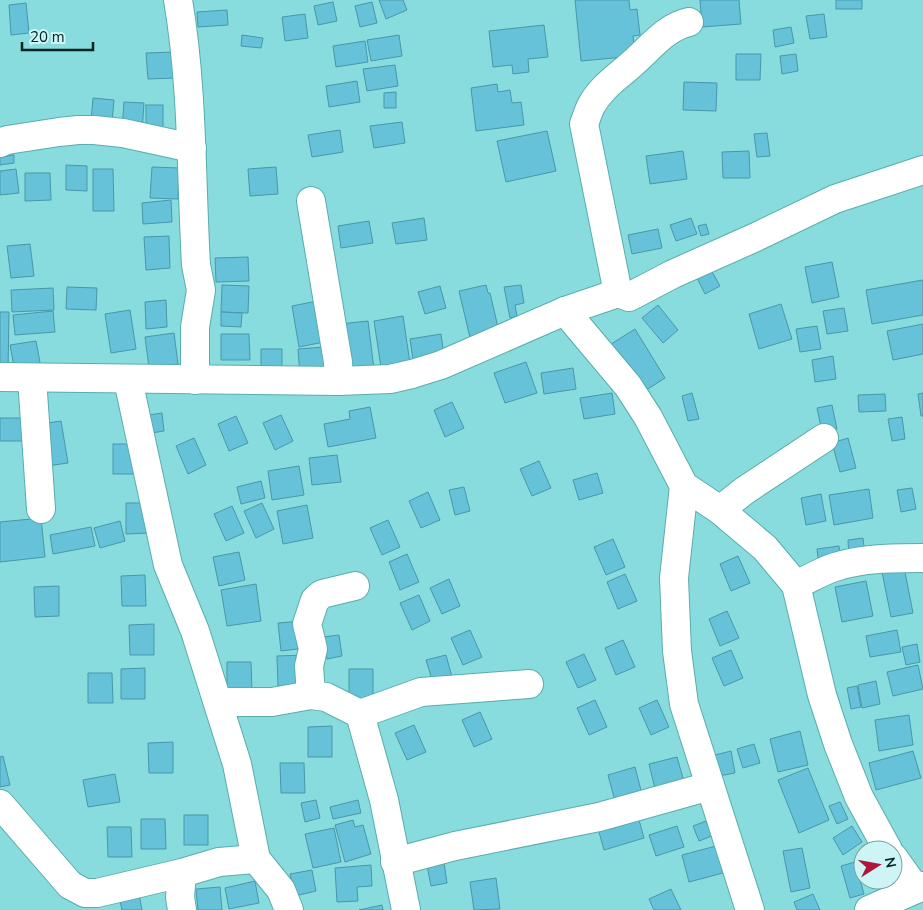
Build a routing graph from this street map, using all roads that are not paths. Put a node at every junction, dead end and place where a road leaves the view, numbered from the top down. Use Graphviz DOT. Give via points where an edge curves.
graph roads {
  1 [pos="178,0"];
  2 [pos="689,22"];
  3 [pos="0,143"];
  4 [pos="192,148"];
  5 [pos="923,170"];
  6 [pos="311,201"];
  7 [pos="618,293"];
  8 [pos="566,311"];
  9 [pos="0,377"];
  10 [pos="32,378"];
  11 [pos="128,380"];
  12 [pos="195,380"];
  13 [pos="339,381"];
  14 [pos="824,438"];
  15 [pos="684,486"];
  16 [pos="41,509"];
  17 [pos="720,510"];
  18 [pos="923,558"];
  19 [pos="796,585"];
  20 [pos="355,586"];
  21 [pos="529,684"];
  22 [pos="311,695"];
  23 [pos="218,702"];
  24 [pos="360,714"];
  25 [pos="710,786"];
  26 [pos="0,804"];
  27 [pos="882,840"];
  28 [pos="256,859"];
  29 [pos="395,862"];
  30 [pos="903,868"];
  31 [pos="182,873"];
  32 [pos="920,888"];
  33 [pos="182,910"];
  34 [pos="289,910"];
  35 [pos="406,910"];
  36 [pos="750,910"];
  37 [pos="869,910"];
  1 -- 4 [label="street" via="185,44"];
  2 -- 7 [label="street" via="659,38 608,83 591,106 584,124"];
  3 -- 4 [label="street" via="78,130 124,133"];
  4 -- 12 [label="street" via="196,265 201,290 195,327"];
  5 -- 7 [label="street" via="836,199 629,297"];
  6 -- 13 [label="street"];
  7 -- 8 [label="street"];
  8 -- 13 [label="street" via="434,368 390,379"];
  8 -- 15 [label="street" via="628,386"];
  9 -- 10 [label="street"];
  10 -- 11 [label="street"];
  10 -- 16 [label="street"];
  11 -- 12 [label="street"];
  11 -- 23 [label="street" via="168,565 195,631"];
  12 -- 13 [label="street"];
  14 -- 17 [label="street"];
  15 -- 17 [label="street"];
  15 -- 25 [label="street" via="674,578 677,652 684,704"];
  17 -- 19 [label="street" via="765,548"];
  18 -- 19 [label="street" via="863,560 834,567"];
  19 -- 27 [label="street" via="822,695 838,744 858,797"];
  20 -- 22 [label="street" via="322,594 315,600 307,624 313,649 309,666"];
  21 -- 24 [label="street" via="421,692"];
  22 -- 23 [label="street" via="272,702"];
  22 -- 24 [label="street" via="326,696"];
  23 -- 28 [label="street" via="237,764"];
  24 -- 29 [label="street" via="384,800"];
  25 -- 29 [label="street" via="599,817 455,846"];
  25 -- 36 [label="street"];
  26 -- 31 [label="street" via="70,885 85,893"];
  28 -- 31 [label="street" via="219,862"];
  28 -- 34 [label="street" via="281,890"];
  29 -- 35 [label="street"];
  30 -- 32 [label="street"];
  31 -- 33 [label="street"];
  32 -- 37 [label="street"];
}
